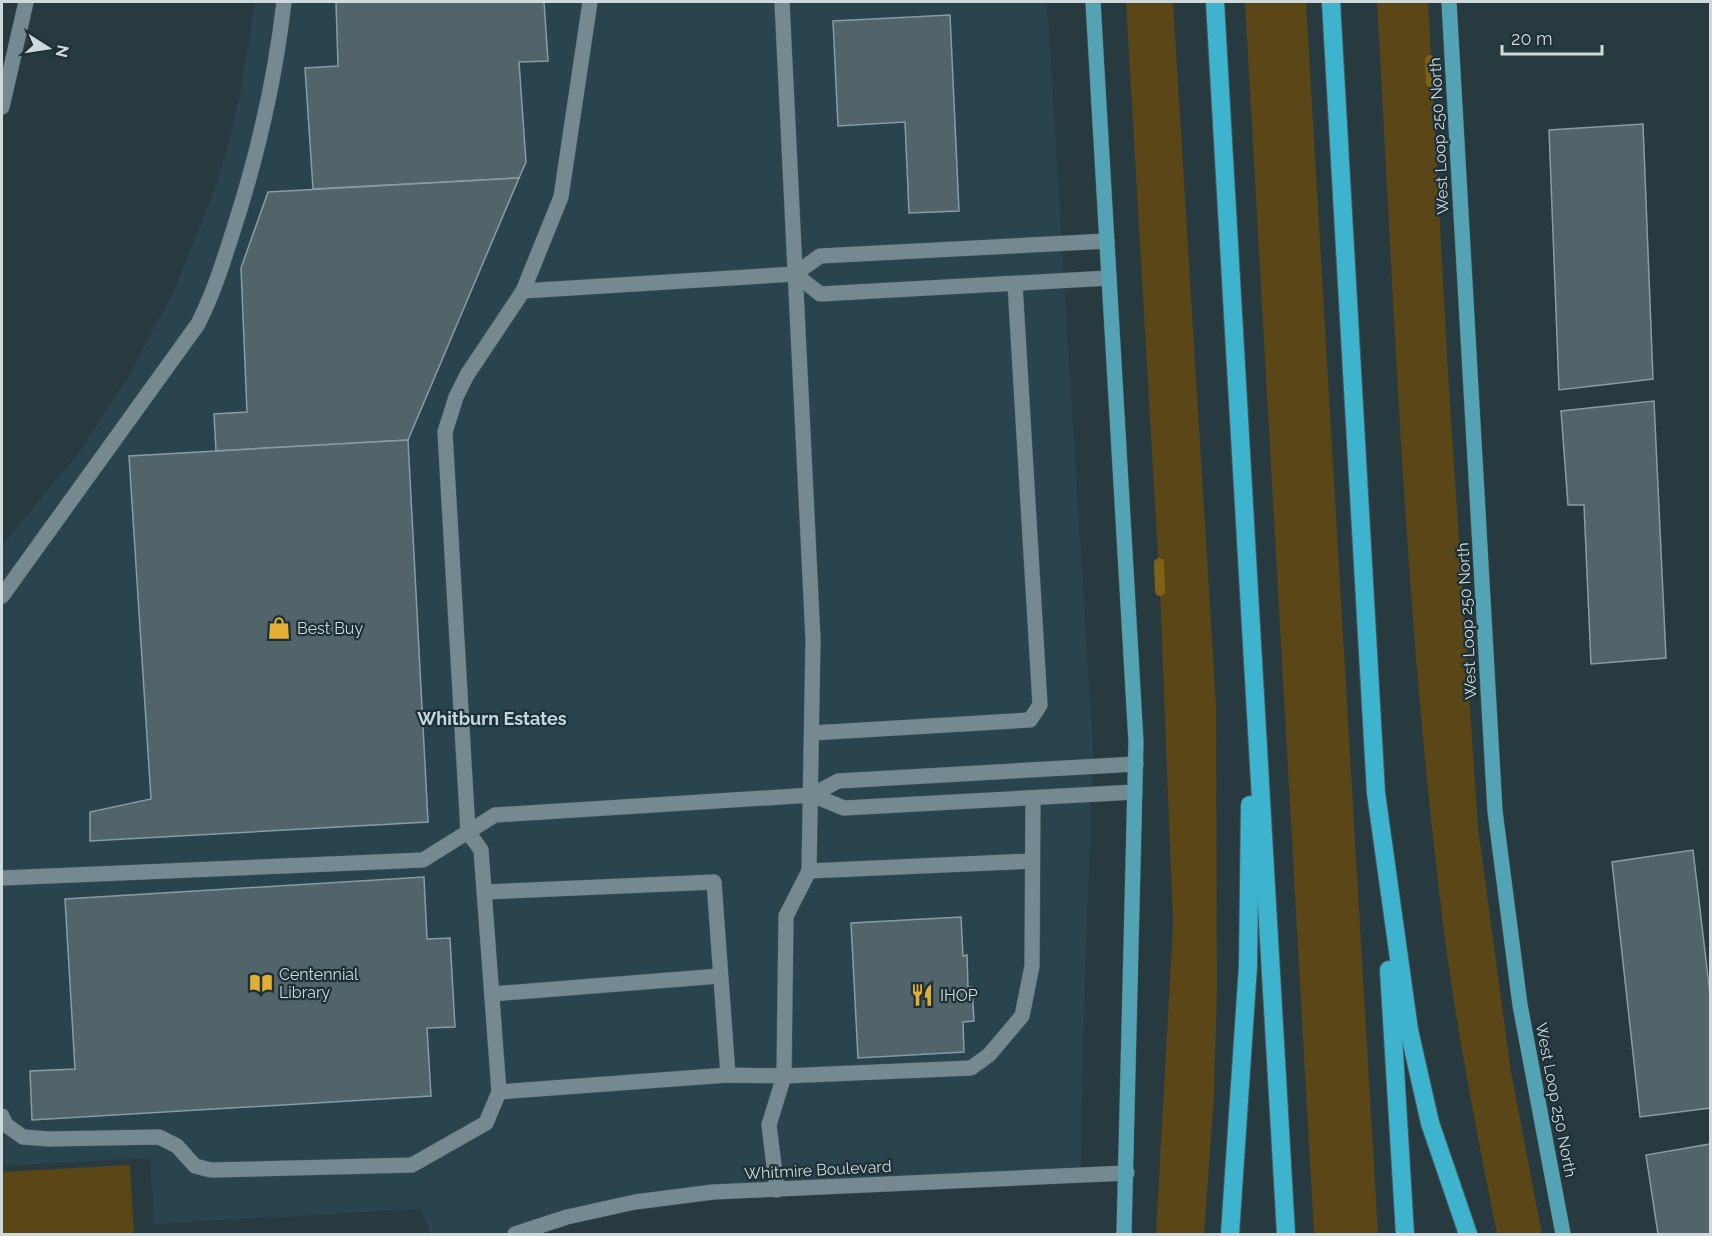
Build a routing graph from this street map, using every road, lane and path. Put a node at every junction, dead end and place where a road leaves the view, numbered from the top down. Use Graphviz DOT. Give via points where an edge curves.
graph roads {
  1 [pos="26,2"];
  2 [pos="284,2"];
  3 [pos="590,2"];
  4 [pos="782,2"];
  5 [pos="1093,2"];
  6 [pos="1215,2"];
  7 [pos="1331,2"];
  8 [pos="1449,2"];
  9 [pos="2,107"];
  10 [pos="1107,241"];
  11 [pos="795,274"];
  12 [pos="1109,278"];
  13 [pos="1015,284"];
  14 [pos="523,291"];
  15 [pos="2,596"];
  16 [pos="1249,611"];
  17 [pos="813,733"];
  18 [pos="1136,764"];
  19 [pos="1135,792"];
  20 [pos="812,795"];
  21 [pos="1033,798"];
  22 [pos="468,832"];
  23 [pos="1382,843"];
  24 [pos="1032,861"];
  25 [pos="809,871"];
  26 [pos="2,878"];
  27 [pos="484,892"];
  28 [pos="720,976"];
  29 [pos="492,994"];
  30 [pos="728,1075"];
  31 [pos="784,1076"];
  32 [pos="499,1092"];
  33 [pos="2,1116"];
  34 [pos="1127,1173"];
  35 [pos="777,1190"];
  36 [pos="515,1234"];
  37 [pos="1124,1234"];
  38 [pos="1230,1234"];
  39 [pos="1286,1234"];
  40 [pos="1405,1234"];
  41 [pos="1468,1234"];
  42 [pos="1563,1234"];
  1 -- 9 [label="street"];
  2 -- 15 [label="street" via="277,62 258,152 213,295 198,324"];
  3 -- 14 [label="street" via="561,197"];
  4 -- 11 [label="street"];
  5 -- 10 [label="main road"];
  6 -- 16 [label="highway"];
  7 -- 23 [label="highway"];
  8 -- 42 [label="main road, West Loop 250 North" via="1495,811 1520,1005"];
  10 -- 11 [label="street" via="820,256"];
  10 -- 12 [label="main road"];
  11 -- 13 [label="street" via="820,294"];
  11 -- 14 [label="street"];
  11 -- 17 [label="street" via="813,639"];
  12 -- 13 [label="street"];
  12 -- 18 [label="main road"];
  13 -- 17 [label="street" via="1040,705 1030,720"];
  14 -- 22 [label="street" via="467,375 445,432"];
  16 -- 38 [label="highway" via="1248,966"];
  16 -- 39 [label="highway"];
  17 -- 20 [label="street"];
  18 -- 19 [label="main road"];
  18 -- 20 [label="street" via="838,781"];
  19 -- 21 [label="street"];
  19 -- 34 [label="main road"];
  20 -- 21 [label="street" via="844,808"];
  20 -- 22 [label="street" via="495,815"];
  20 -- 25 [label="street"];
  21 -- 24 [label="street"];
  22 -- 26 [label="street" via="423,860"];
  22 -- 27 [label="street" via="481,850"];
  23 -- 40 [label="highway"];
  23 -- 41 [label="highway" via="1409,1030 1430,1123"];
  24 -- 25 [label="street"];
  24 -- 31 [label="street" via="1032,966 1022,1016 989,1055 971,1068"];
  25 -- 31 [label="street" via="786,916"];
  27 -- 28 [label="street" via="714,882"];
  27 -- 29 [label="street"];
  28 -- 29 [label="street"];
  28 -- 30 [label="street"];
  29 -- 32 [label="street"];
  30 -- 31 [label="street"];
  30 -- 32 [label="street"];
  31 -- 35 [label="street" via="769,1125"];
  32 -- 33 [label="street" via="486,1123 412,1165 211,1170 195,1166 177,1146 159,1137 23,1137 6,1125"];
  34 -- 35 [label="street, Whitmire Boulevard"];
  34 -- 37 [label="main road"];
  35 -- 36 [label="street, Whitmire Boulevard" via="713,1192 635,1202 567,1217"];
}
